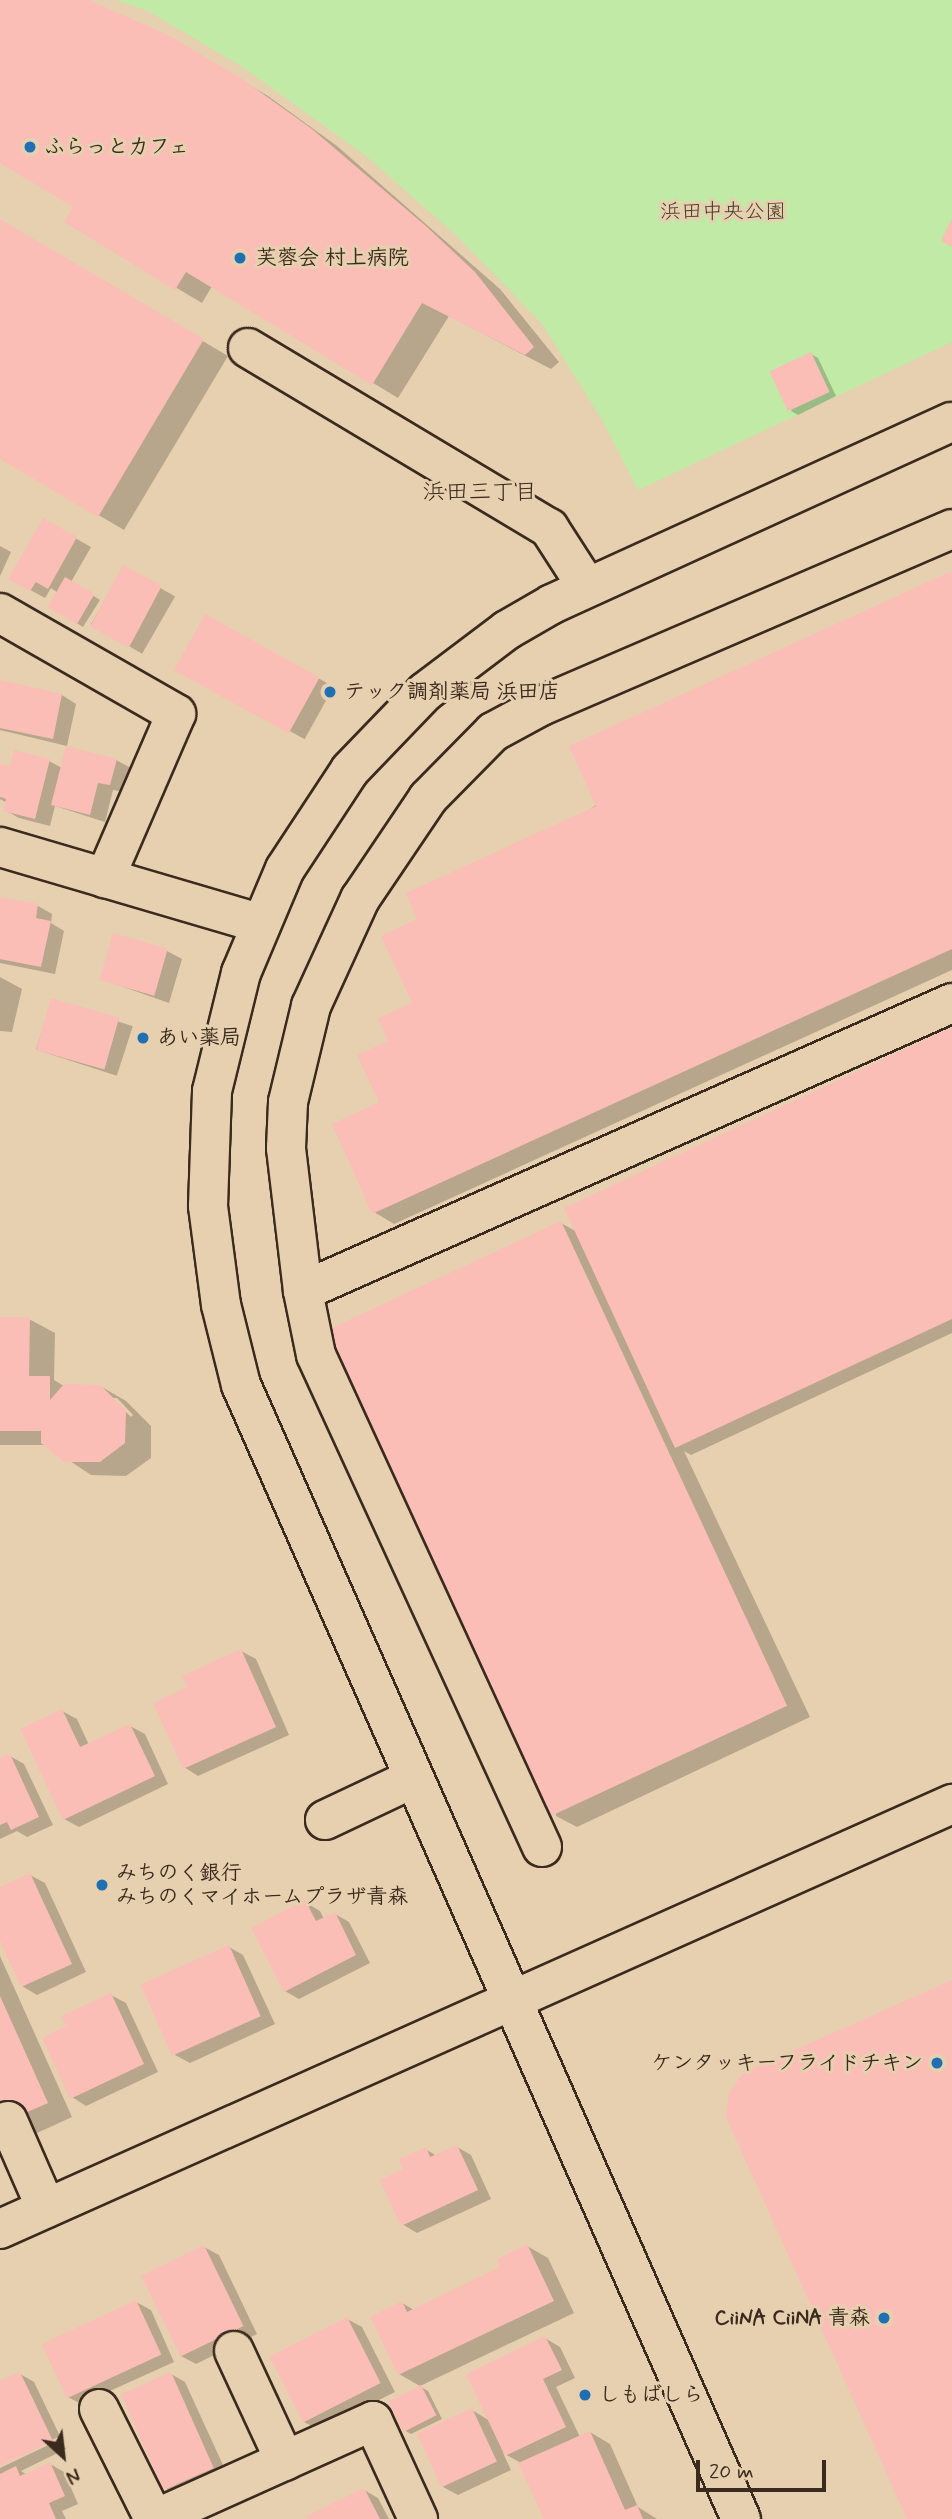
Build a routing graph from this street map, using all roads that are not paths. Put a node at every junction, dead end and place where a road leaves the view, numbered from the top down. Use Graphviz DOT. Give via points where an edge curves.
graph roads {
  1 [pos="248,348"];
  2 [pos="952,422"];
  3 [pos="952,528"];
  4 [pos="587,587"];
  5 [pos="0,613"];
  6 [pos="0,846"];
  7 [pos="105,877"];
  8 [pos="259,923"];
  9 [pos="952,1003"];
  10 [pos="303,1291"];
  11 [pos="414,1778"];
  12 [pos="952,1804"];
  13 [pos="325,1820"];
  14 [pos="542,1847"];
  15 [pos="513,1996"];
  16 [pos="8,2121"];
  17 [pos="46,2208"];
  18 [pos="0,2229"];
  19 [pos="234,2351"];
  20 [pos="99,2409"];
  21 [pos="285,2461"];
  22 [pos="155,2519"];
  23 [pos="418,2519"];
  24 [pos="741,2519"];
  1 -- 4 [label="street" via="550,528"];
  2 -- 4 [label="street"];
  3 -- 10 [label="street" via="541,706 493,732 428,798 360,899 339,939 297,1054 286,1148"];
  4 -- 8 [label="street" via="468,657 389,726 315,818"];
  5 -- 7 [label="street" via="176,714"];
  6 -- 7 [label="street"];
  7 -- 8 [label="street"];
  8 -- 11 [label="street" via="223,1033 212,1091 208,1206 221,1305 253,1416"];
  9 -- 10 [label="street"];
  10 -- 14 [label="street" via="316,1355"];
  11 -- 13 [label="street"];
  11 -- 15 [label="street"];
  12 -- 15 [label="street"];
  15 -- 17 [label="street"];
  15 -- 24 [label="street"];
  16 -- 17 [label="street"];
  17 -- 18 [label="street"];
  19 -- 21 [label="street"];
  20 -- 22 [label="street"];
  21 -- 22 [label="street"];
  21 -- 23 [label="street" via="373,2421"];
}
